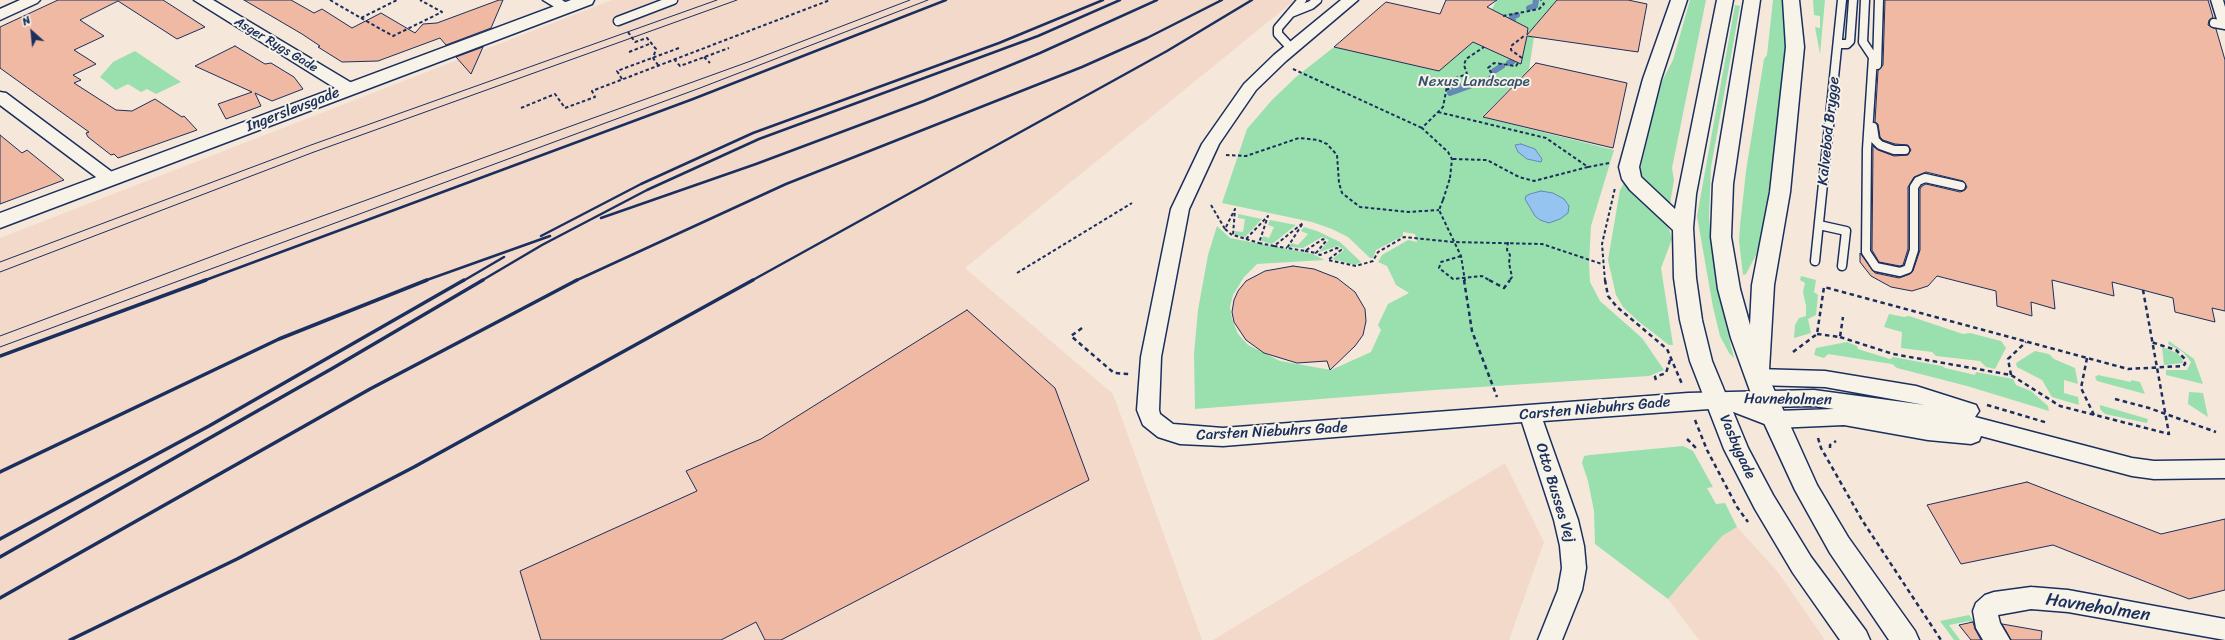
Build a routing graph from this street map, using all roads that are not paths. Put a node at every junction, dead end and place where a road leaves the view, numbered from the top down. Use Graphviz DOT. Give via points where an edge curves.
graph roads {
  1 [pos="32,0"];
  2 [pos="202,0"];
  3 [pos="586,0"];
  4 [pos="673,0"];
  5 [pos="1302,0"];
  6 [pos="1317,0"];
  7 [pos="1350,0"];
  8 [pos="1679,0"];
  9 [pos="1725,0"];
  10 [pos="1752,0"];
  11 [pos="1791,0"];
  12 [pos="1842,0"];
  13 [pos="1853,0"];
  14 [pos="1866,0"];
  15 [pos="1879,0"];
  16 [pos="2217,0"];
  17 [pos="558,4"];
  18 [pos="1289,14"];
  19 [pos="0,15"];
  20 [pos="618,21"];
  21 [pos="2221,24"];
  22 [pos="1839,44"];
  23 [pos="1291,48"];
  24 [pos="350,89"];
  25 [pos="0,97"];
  26 [pos="1905,150"];
  27 [pos="110,179"];
  28 [pos="1961,186"];
  29 [pos="0,221"];
  30 [pos="1819,225"];
  31 [pos="1683,228"];
  32 [pos="1815,261"];
  33 [pos="1842,266"];
  34 [pos="1757,377"];
  35 [pos="1765,399"];
  36 [pos="1716,400"];
  37 [pos="1530,415"];
  38 [pos="1775,420"];
  39 [pos="2018,439"];
  40 [pos="2225,469"];
  41 [pos="2225,617"];
  42 [pos="2175,620"];
  43 [pos="2225,630"];
  44 [pos="1550,640"];
  45 [pos="1856,640"];
  46 [pos="1905,640"];
  47 [pos="1998,640"];
  1 -- 19 [label="street"];
  2 -- 24 [label="street, Asger Rygs Gade"];
  3 -- 17 [label="main road, Ingerslevsgade"];
  4 -- 20 [label="lane"];
  5 -- 18 [label="lane"];
  6 -- 18 [label="lane"];
  7 -- 23 [label="street, Carsten Niebuhrs Gade"];
  8 -- 31 [label="main road" via="1652,79 1629,167 1637,186"];
  9 -- 31 [label="main road" via="1686,194"];
  10 -- 34 [label="main road" via="1726,156 1721,237 1725,270 1736,316"];
  11 -- 34 [label="main road" via="1795,47 1780,192 1762,285"];
  12 -- 22 [label="lane, Kalvebod Brygge"];
  13 -- 22 [label="lane" via="1850,41 1847,44"];
  14 -- 28 [label="lane" via="1862,42 1873,57 1867,157 1866,252 1871,261 1889,271 1900,272 1908,269 1914,250 1914,187 1918,181 1925,178"];
  15 -- 26 [label="lane" via="1873,135 1875,140 1887,148"];
  16 -- 21 [label="street"];
  17 -- 24 [label="main road, Ingerslevsgade"];
  18 -- 23 [label="lane" via="1280,23 1278,34"];
  22 -- 30 [label="lane, Kalvebod Brygge"];
  23 -- 37 [label="street, Carsten Niebuhrs Gade" via="1250,87 1207,152 1180,209 1152,357 1148,410 1151,419 1166,431 1180,435 1222,437"];
  24 -- 27 [label="main road, Ingerslevsgade"];
  25 -- 27 [label="street"];
  27 -- 29 [label="main road, Ingerslevsgade"];
  30 -- 32 [label="lane, Kalvebod Brygge"];
  30 -- 33 [label="lane" via="1846,231"];
  31 -- 36 [label="main road, Vasbygade" via="1685,278 1691,320 1701,361"];
  34 -- 35 [label="main road"];
  34 -- 39 [label="street, Havneholmen" via="1825,379 1916,394 1996,421"];
  35 -- 36 [label="street, Havneholmen"];
  35 -- 38 [label="main road"];
  35 -- 39 [label="street, Havneholmen" via="1814,398 1935,415"];
  36 -- 37 [label="street, Carsten Niebuhrs Gade"];
  36 -- 38 [label="street, Havneholmen"];
  36 -- 45 [label="main road, Vasbygade" via="1736,449 1764,502 1802,565"];
  37 -- 44 [label="street, Otto Busses Vej" via="1566,520 1574,568 1570,590"];
  38 -- 39 [label="street, Havneholmen" via="1844,417 1928,431"];
  38 -- 46 [label="main road" via="1807,490 1835,538"];
  39 -- 40 [label="street, Havneholmen" via="2132,467 2154,470"];
  41 -- 42 [label="street, Havneholmen"];
  42 -- 43 [label="street, Havneholmen"];
  42 -- 47 [label="street, Havneholmen" via="2068,601 2031,598 1994,602 1985,611 1988,628"];
}
